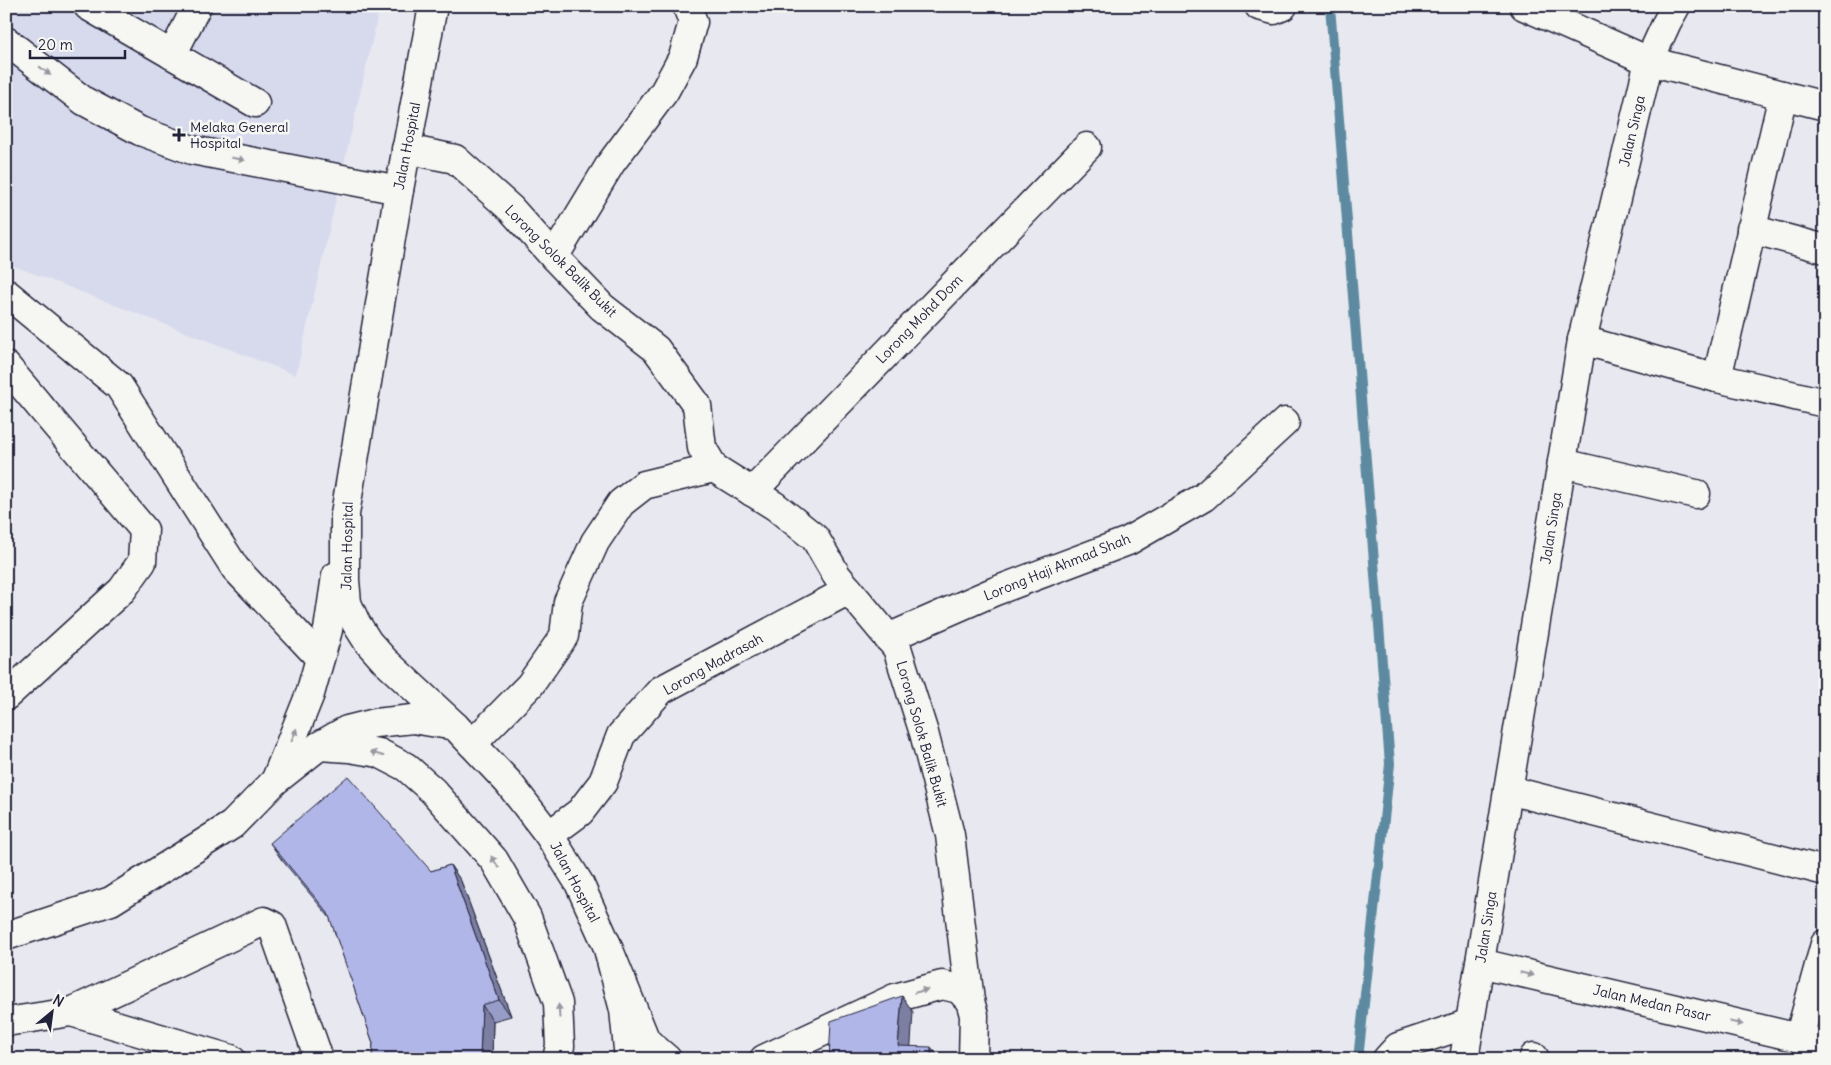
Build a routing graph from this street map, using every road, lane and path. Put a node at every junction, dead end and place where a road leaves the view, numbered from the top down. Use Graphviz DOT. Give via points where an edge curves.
graph roads {
  1 [pos="88,6"];
  2 [pos="197,6"];
  3 [pos="433,6"];
  4 [pos="687,6"];
  5 [pos="1259,6"];
  6 [pos="1283,6"];
  7 [pos="1524,6"];
  8 [pos="1676,6"];
  9 [pos="6,41"];
  10 [pos="172,55"];
  11 [pos="1649,61"];
  12 [pos="1783,95"];
  13 [pos="255,103"];
  14 [pos="1825,106"];
  15 [pos="1087,147"];
  16 [pos="406,149"];
  17 [pos="399,190"];
  18 [pos="1751,230"];
  19 [pos="1825,249"];
  20 [pos="554,257"];
  21 [pos="6,293"];
  22 [pos="1582,340"];
  23 [pos="6,366"];
  24 [pos="1717,378"];
  25 [pos="1825,403"];
  26 [pos="1285,422"];
  27 [pos="1562,463"];
  28 [pos="714,468"];
  29 [pos="752,492"];
  30 [pos="1696,494"];
  31 [pos="345,514"];
  32 [pos="849,590"];
  33 [pos="888,638"];
  34 [pos="320,658"];
  35 [pos="6,696"];
  36 [pos="464,735"];
  37 [pos="319,746"];
  38 [pos="276,780"];
  39 [pos="1508,790"];
  40 [pos="549,835"];
  41 [pos="1825,871"];
  42 [pos="6,936"];
  43 [pos="1825,944"];
  44 [pos="1480,963"];
  45 [pos="970,1001"];
  46 [pos="71,1012"];
  47 [pos="6,1022"];
  48 [pos="1470,1023"];
  49 [pos="1812,1041"];
  50 [pos="806,1049"];
  51 [pos="641,1053"];
  52 [pos="231,1059"];
  53 [pos="319,1059"];
  54 [pos="556,1059"];
  55 [pos="667,1059"];
  56 [pos="764,1059"];
  57 [pos="973,1059"];
  58 [pos="1388,1059"];
  59 [pos="1464,1059"];
  1 -- 10 [label="street"];
  2 -- 10 [label="street"];
  3 -- 16 [label="street, Jalan Hospital"];
  4 -- 20 [label="street" via="693,22 680,64 664,92 611,164"];
  5 -- 6 [label="street" via="1274,10"];
  7 -- 11 [label="street"];
  8 -- 11 [label="street, Jalan Singa"];
  9 -- 17 [label="street, one-way" via="84,101 140,131 192,150"];
  10 -- 13 [label="street"];
  11 -- 12 [label="street"];
  11 -- 22 [label="street, Jalan Singa"];
  12 -- 14 [label="street"];
  12 -- 18 [label="street"];
  15 -- 29 [label="street, Lorong Mohd Dom"];
  16 -- 17 [label="street, Jalan Hospital"];
  16 -- 20 [label="street, Lorong Solok Balik Bukit" via="455,160 511,208"];
  17 -- 31 [label="street, Jalan Hospital"];
  18 -- 19 [label="street"];
  18 -- 24 [label="street"];
  20 -- 28 [label="street, Lorong Solok Balik Bukit" via="602,307 656,349 697,405 702,448"];
  21 -- 34 [label="street" via="119,386 235,568"];
  22 -- 24 [label="street"];
  22 -- 27 [label="street, Jalan Singa"];
  23 -- 35 [label="street" via="144,530 142,562 122,590"];
  24 -- 25 [label="street"];
  26 -- 33 [label="street, Lorong Haji Ahmad Shah" via="1204,497 1128,541 993,592"];
  27 -- 30 [label="street"];
  27 -- 39 [label="street, Jalan Singa"];
  28 -- 29 [label="street, Lorong Solok Balik Bukit"];
  28 -- 36 [label="street" via="644,485 621,503 595,542 568,602 564,636 530,685"];
  29 -- 32 [label="street, Lorong Solok Balik Bukit" via="815,538"];
  31 -- 34 [label="street" via="328,630"];
  31 -- 36 [label="street, Jalan Hospital" via="347,603 356,623 368,642"];
  32 -- 33 [label="street, Lorong Solok Balik Bukit"];
  32 -- 40 [label="street, Lorong Madrasah" via="661,690 621,735 603,782 580,812"];
  33 -- 45 [label="street, Lorong Solok Balik Bukit" via="897,648 924,733 950,835"];
  38 -- 34 [label="street, one-way" via="310,694"];
  36 -- 37 [label="street" via="413,719 375,722 347,730"];
  36 -- 40 [label="street, Jalan Hospital" via="508,782"];
  37 -- 38 [label="street"];
  54 -- 37 [label="street, one-way" via="560,1046 558,1003 527,917 494,860 433,791 406,767 378,752"];
  38 -- 42 [label="street" via="232,825 111,901"];
  39 -- 41 [label="street"];
  39 -- 44 [label="street, Jalan Singa"];
  40 -- 51 [label="street, Jalan Hospital" via="579,883 607,945"];
  43 -- 49 [label="street"];
  44 -- 48 [label="street, Jalan Singa"];
  44 -- 49 [label="street, Jalan Medan Pasar, one-way"];
  50 -- 45 [label="street, one-way" via="896,998 942,985 959,989"];
  45 -- 57 [label="street, Lorong Solok Balik Bukit" via="974,1015"];
  46 -- 47 [label="street"];
  46 -- 52 [label="street"];
  46 -- 53 [label="street" via="264,921 272,925"];
  48 -- 58 [label="street" via="1398,1047"];
  48 -- 59 [label="street, Jalan Singa"];
  50 -- 56 [label="street"];
  51 -- 55 [label="street"];
}
